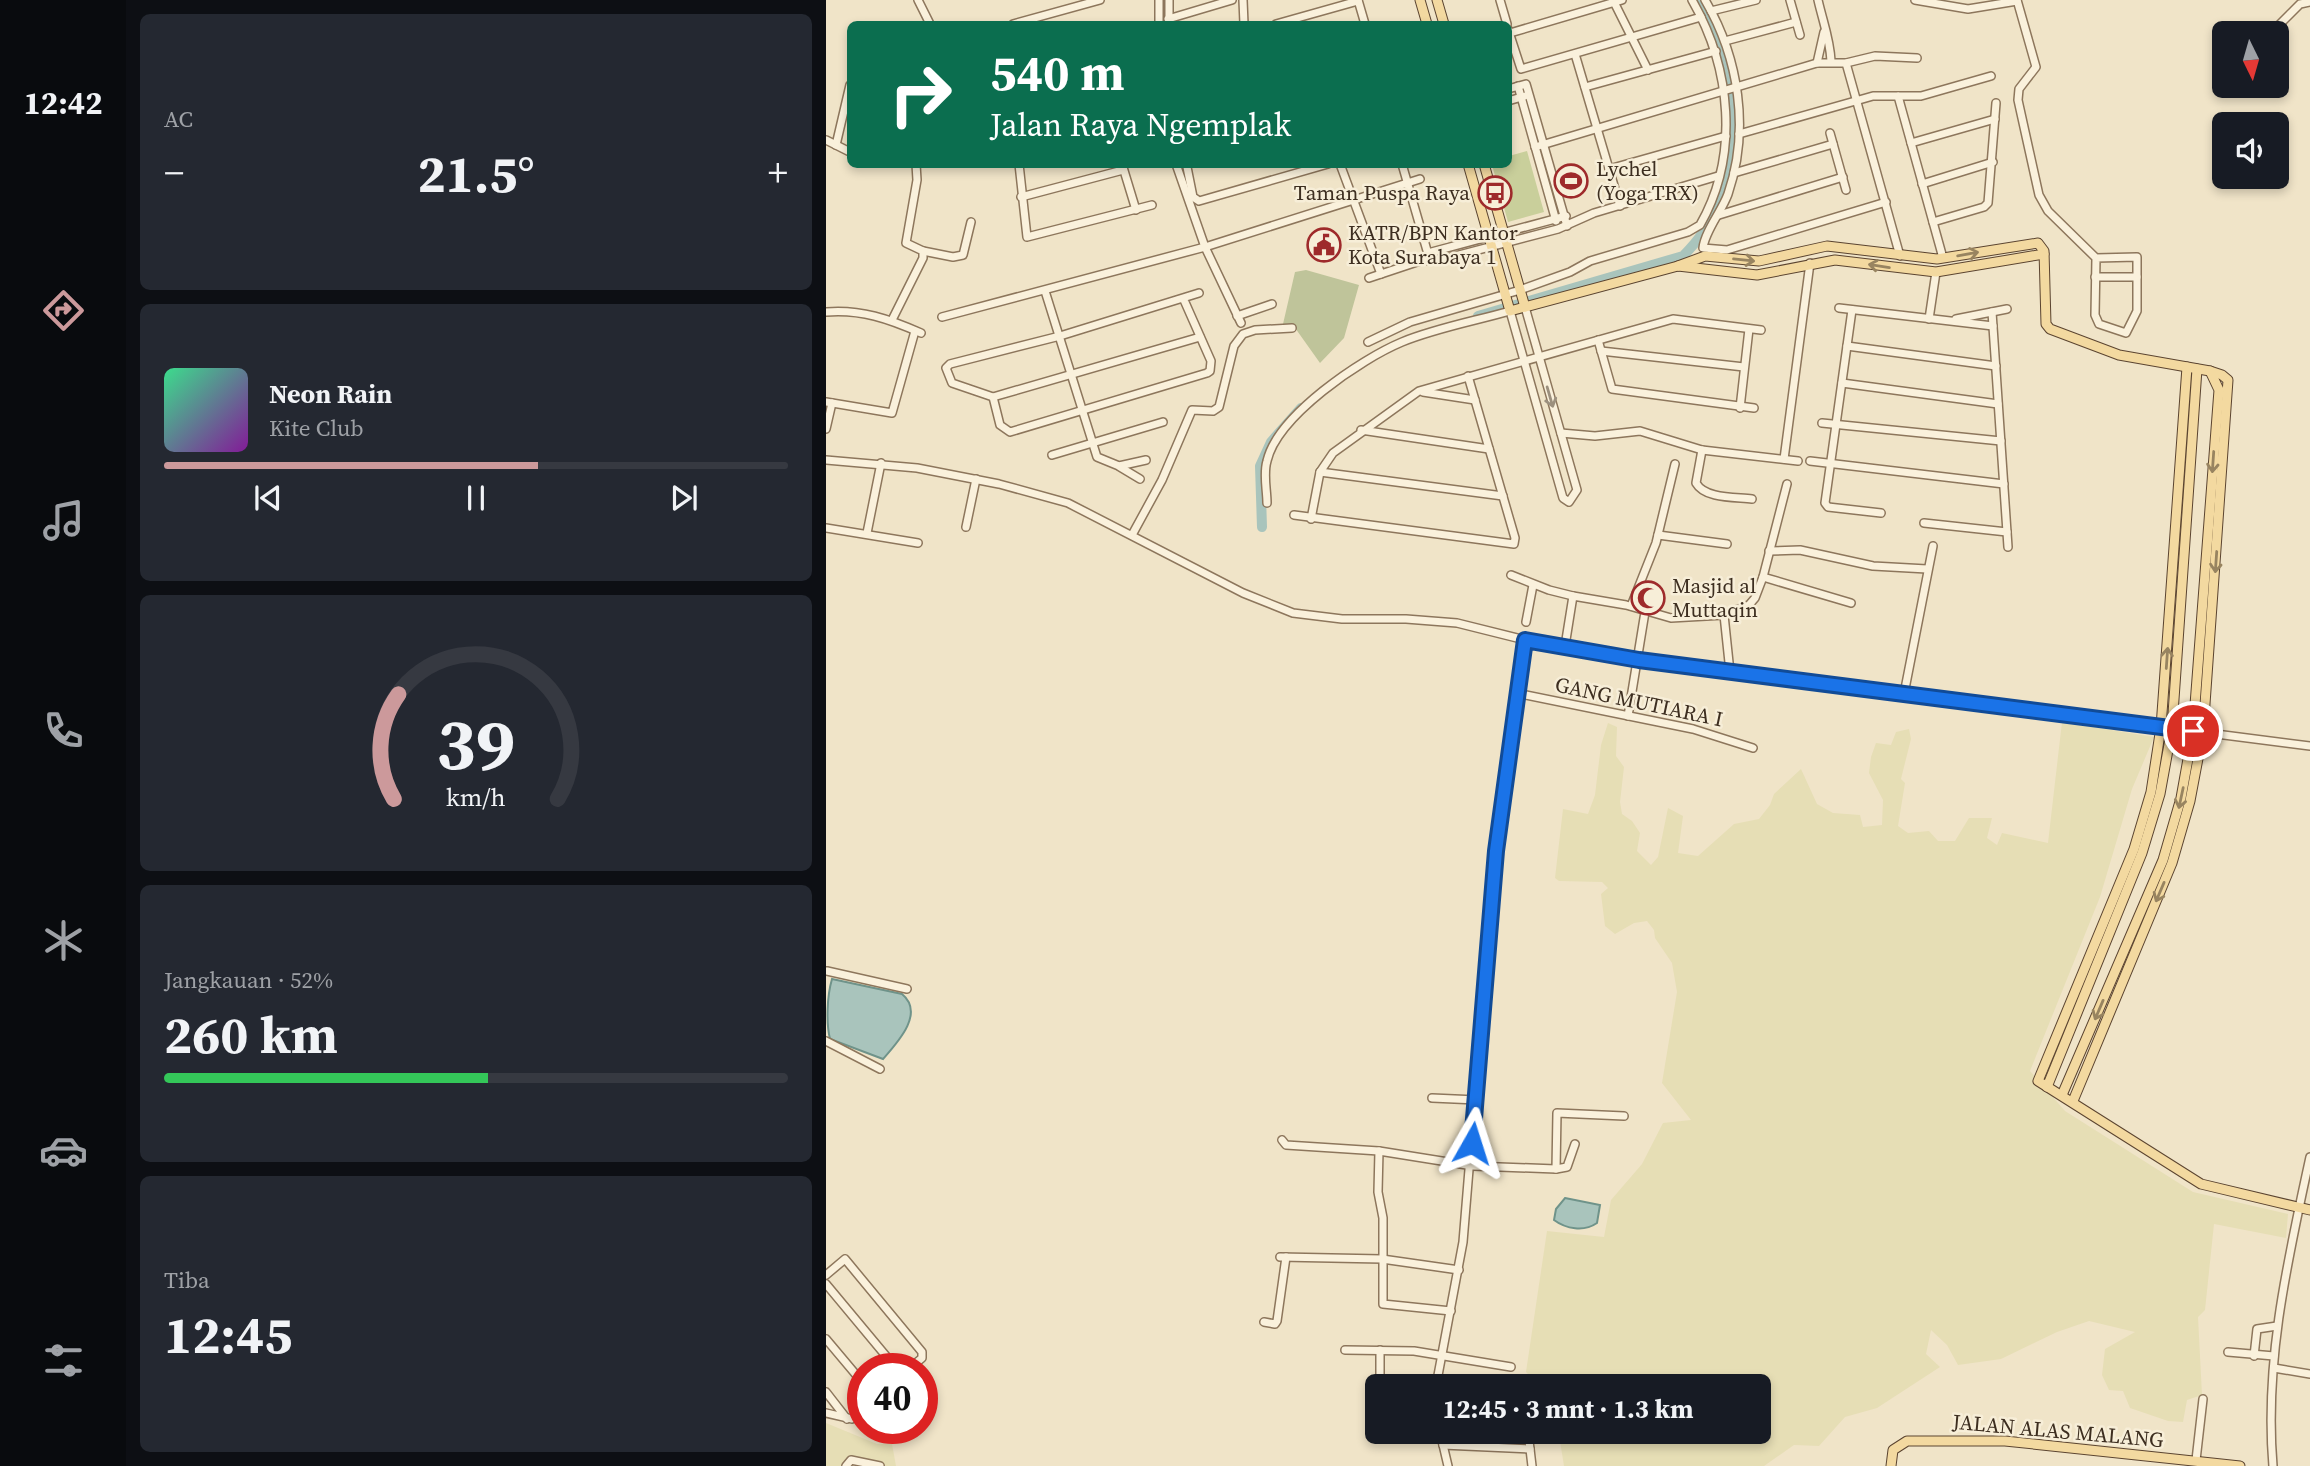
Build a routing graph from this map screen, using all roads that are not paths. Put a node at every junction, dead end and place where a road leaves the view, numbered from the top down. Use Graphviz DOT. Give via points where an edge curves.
graph roads {
  1 [pos="918,0"];
  2 [pos="1100,0"];
  3 [pos="1159,0"];
  4 [pos="1169,0"];
  5 [pos="1232,0"];
  6 [pos="1244,0"];
  7 [pos="1358,0"];
  8 [pos="1420,0"];
  9 [pos="1437,0"];
  10 [pos="1500,0"];
  11 [pos="1692,0"];
  12 [pos="1705,0"];
  13 [pos="1756,0"];
  14 [pos="1790,0"];
  15 [pos="1818,0"];
  16 [pos="1915,0"];
  17 [pos="2017,0"];
  18 [pos="1616,1"];
  19 [pos="2310,2"];
  20 [pos="1711,10"];
  21 [pos="1701,17"];
  22 [pos="928,21"];
  23 [pos="1024,21"];
  24 [pos="1159,21"];
  25 [pos="1169,21"];
  26 [pos="1172,21"];
  27 [pos="1244,21"];
  28 [pos="1286,21"];
  29 [pos="1364,21"];
  30 [pos="1426,21"];
  31 [pos="1443,21"];
  32 [pos="1506,21"];
  33 [pos="2283,21"];
  34 [pos="1796,22"];
  35 [pos="1512,28"];
  36 [pos="1824,32"];
  37 [pos="1800,35"];
  38 [pos="1634,37"];
  39 [pos="1512,41"];
  40 [pos="1725,41"];
  41 [pos="1716,51"];
  42 [pos="1575,54"];
  43 [pos="1917,58"];
  44 [pos="1831,61"];
  45 [pos="1817,63"];
  46 [pos="1846,63"];
  47 [pos="1648,70"];
  48 [pos="1991,76"];
  49 [pos="1585,87"];
  50 [pos="1512,88"];
  51 [pos="1730,90"];
  52 [pos="1525,96"];
  53 [pos="1898,96"];
  54 [pos="847,100"];
  55 [pos="1512,100"];
  56 [pos="1857,100"];
  57 [pos="1996,103"];
  58 [pos="1994,119"];
  59 [pos="1597,128"];
  60 [pos="1830,133"];
  61 [pos="1739,134"];
  62 [pos="1726,135"];
  63 [pos="826,140"];
  64 [pos="1911,143"];
  65 [pos="1833,144"];
  66 [pos="836,145"];
  67 [pos="1544,145"];
  68 [pos="1535,147"];
  69 [pos="847,150"];
  70 [pos="1993,162"];
  71 [pos="916,168"];
  72 [pos="1019,168"];
  73 [pos="1119,168"];
  74 [pos="1122,168"];
  75 [pos="1178,168"];
  76 [pos="1189,168"];
  77 [pos="1314,168"];
  78 [pos="1341,168"];
  79 [pos="1403,168"];
  80 [pos="1469,168"];
  81 [pos="1485,168"];
  82 [pos="1609,169"];
  83 [pos="1734,173"];
  84 [pos="1718,176"];
  85 [pos="1843,177"];
  86 [pos="1420,179"];
  87 [pos="1407,183"];
  88 [pos="1922,184"];
  89 [pos="1846,190"];
  90 [pos="1021,197"];
  91 [pos="1353,200"];
  92 [pos="1886,202"];
  93 [pos="1152,205"];
  94 [pos="1620,206"];
  95 [pos="1136,210"];
  96 [pos="1719,215"];
  97 [pos="1564,216"];
  98 [pos="1555,218"];
  99 [pos="1576,219"];
  100 [pos="971,222"];
  101 [pos="1933,222"];
  102 [pos="1567,226"];
  103 [pos="1558,229"];
  104 [pos="1503,232"];
  105 [pos="1488,236"];
  106 [pos="1507,243"];
  107 [pos="1205,247"];
  108 [pos="1492,247"];
  109 [pos="1441,249"];
  110 [pos="923,251"];
  111 [pos="1428,253"];
  112 [pos="1702,254"];
  113 [pos="2044,254"];
  114 [pos="1900,256"];
  115 [pos="1943,258"];
  116 [pos="2096,258"];
  117 [pos="1444,260"];
  118 [pos="1420,261"];
  119 [pos="1430,262"];
  120 [pos="1810,263"];
  121 [pos="1936,272"];
  122 [pos="1381,274"];
  123 [pos="2137,276"];
  124 [pos="2095,277"];
  125 [pos="1369,278"];
  126 [pos="1045,290"];
  127 [pos="1520,291"];
  128 [pos="1199,293"];
  129 [pos="1506,295"];
  130 [pos="1184,300"];
  131 [pos="1272,304"];
  132 [pos="1525,305"];
  133 [pos="1839,308"];
  134 [pos="2007,309"];
  135 [pos="1510,310"];
  136 [pos="1852,310"];
  137 [pos="826,312"];
  138 [pos="1992,312"];
  139 [pos="942,317"];
  140 [pos="1929,318"];
  141 [pos="892,320"];
  142 [pos="1948,321"];
  143 [pos="1993,326"];
  144 [pos="1292,328"];
  145 [pos="1749,329"];
  146 [pos="1761,330"];
  147 [pos="1060,336"];
  148 [pos="1200,337"];
  149 [pos="1598,340"];
  150 [pos="1368,342"];
  151 [pos="1847,346"];
  152 [pos="1601,351"];
  153 [pos="1539,356"];
  154 [pos="1523,361"];
  155 [pos="1996,366"];
  156 [pos="1744,367"];
  157 [pos="2192,368"];
  158 [pos="2210,371"];
  159 [pos="1071,375"];
  160 [pos="1468,376"];
  161 [pos="1842,383"];
  162 [pos="1419,391"];
  163 [pos="993,397"];
  164 [pos="1475,400"];
  165 [pos="829,402"];
  166 [pos="1998,404"];
  167 [pos="1740,408"];
  168 [pos="1754,408"];
  169 [pos="1082,410"];
  170 [pos="1163,422"];
  171 [pos="1822,422"];
  172 [pos="1836,424"];
  173 [pos="826,429"];
  174 [pos="1360,430"];
  175 [pos="1560,433"];
  176 [pos="2001,441"];
  177 [pos="1091,443"];
  178 [pos="1489,449"];
  179 [pos="1702,450"];
  180 [pos="1052,455"];
  181 [pos="1784,459"];
  182 [pos="826,460"];
  183 [pos="1146,460"];
  184 [pos="1798,461"];
  185 [pos="1810,461"];
  186 [pos="881,463"];
  187 [pos="1675,464"];
  188 [pos="1830,464"];
  189 [pos="1119,467"];
  190 [pos="1320,472"];
  191 [pos="976,479"];
  192 [pos="1140,479"];
  193 [pos="1787,484"];
  194 [pos="2004,484"];
  195 [pos="1503,496"];
  196 [pos="1752,499"];
  197 [pos="1267,503"];
  198 [pos="1881,513"];
  199 [pos="1294,515"];
  200 [pos="1311,519"];
  201 [pos="1924,523"];
  202 [pos="826,527"];
  203 [pos="966,527"];
  204 [pos="867,533"];
  205 [pos="2007,533"];
  206 [pos="1132,535"];
  207 [pos="1658,535"];
  208 [pos="918,543"];
  209 [pos="1727,544"];
  210 [pos="1933,546"];
  211 [pos="2008,547"];
  212 [pos="1769,551"];
  213 [pos="1927,569"];
  214 [pos="1511,575"];
  215 [pos="1763,577"];
  216 [pos="1533,585"];
  217 [pos="1573,596"];
  218 [pos="1851,603"];
  219 [pos="1631,606"];
  220 [pos="1645,612"];
  221 [pos="1724,615"];
  222 [pos="1526,622"];
  223 [pos="1525,640"];
  224 [pos="1565,646"];
  225 [pos="1639,660"];
  226 [pos="1730,672"];
  227 [pos="1516,693"];
  228 [pos="1904,694"];
  229 [pos="1628,716"];
  230 [pos="2167,727"];
  231 [pos="2198,732"];
  232 [pos="2310,746"];
  233 [pos="2164,747"];
  234 [pos="1753,748"];
  235 [pos="2189,750"];
  236 [pos="2200,752"];
  237 [pos="826,971"];
  238 [pos="907,989"];
  239 [pos="826,1041"];
  240 [pos="880,1069"];
  241 [pos="2062,1095"];
  242 [pos="1432,1098"];
  243 [pos="1476,1100"];
  244 [pos="2073,1101"];
  245 [pos="1624,1116"];
  246 [pos="1282,1140"];
  247 [pos="1575,1144"];
  248 [pos="1379,1151"];
  249 [pos="2310,1157"];
  250 [pos="1469,1165"];
  251 [pos="1556,1169"];
  252 [pos="2299,1207"];
  253 [pos="2310,1210"];
  254 [pos="1382,1259"];
  255 [pos="1459,1270"];
  256 [pos="826,1275"];
  257 [pos="826,1284"];
  258 [pos="1451,1311"];
  259 [pos="1264,1322"];
  260 [pos="2277,1326"];
  261 [pos="826,1339"];
  262 [pos="1345,1350"];
  263 [pos="1380,1350"];
  264 [pos="2228,1352"];
  265 [pos="884,1353"];
  266 [pos="922,1353"];
  267 [pos="1442,1355"];
  268 [pos="2254,1356"];
  269 [pos="2274,1356"];
  270 [pos="847,1364"];
  271 [pos="1511,1367"];
  272 [pos="2274,1368"];
  273 [pos="1380,1374"];
  274 [pos="1438,1374"];
  275 [pos="2310,1374"];
  276 [pos="826,1392"];
  277 [pos="2203,1399"];
  278 [pos="826,1413"];
  279 [pos="847,1418"];
  280 [pos="847,1419"];
  281 [pos="1529,1444"];
  282 [pos="1443,1445"];
  283 [pos="1530,1449"];
  284 [pos="2196,1460"];
  285 [pos="848,1463"];
  286 [pos="880,1466"];
  287 [pos="1448,1466"];
  288 [pos="1532,1466"];
  289 [pos="1891,1466"];
  290 [pos="2239,1466"];
  291 [pos="2273,1466"];
  1 -- 22 [label="street"];
  2 -- 23 [label="street"];
  3 -- 24 [label="street"];
  4 -- 25 [label="street"];
  5 -- 26 [label="street"];
  6 -- 27 [label="street"];
  7 -- 28 [label="street"];
  7 -- 29 [label="street"];
  8 -- 30 [label="main road"];
  9 -- 31 [label="main road"];
  10 -- 32 [label="street"];
  11 -- 21 [label="street"];
  12 -- 20 [label="street"];
  13 -- 20 [label="street"];
  14 -- 34 [label="street"];
  15 -- 36 [label="street"];
  16 -- 17 [label="street" via="1962,9"];
  17 -- 116 [label="street" via="2036,67 2019,89 2018,100 2034,184 2048,211"];
  18 -- 35 [label="street"];
  18 -- 38 [label="street"];
  19 -- 33 [label="street" via="2300,4"];
  20 -- 40 [label="street"];
  21 -- 38 [label="street"];
  21 -- 41 [label="street"];
  34 -- 37 [label="street"];
  34 -- 40 [label="street"];
  36 -- 44 [label="street" via="1830,39"];
  36 -- 45 [label="street"];
  38 -- 42 [label="street"];
  38 -- 47 [label="street"];
  39 -- 42 [label="street" via="1521,69"];
  40 -- 51 [label="street"];
  41 -- 47 [label="street"];
  41 -- 51 [label="street"];
  42 -- 49 [label="street"];
  43 -- 46 [label="street" via="1875,56"];
  44 -- 45 [label="street"];
  44 -- 46 [label="street"];
  45 -- 51 [label="street"];
  46 -- 56 [label="street"];
  47 -- 49 [label="street"];
  48 -- 53 [label="street" via="1921,96"];
  49 -- 59 [label="street"];
  50 -- 52 [label="street" via="1522,85"];
  51 -- 59 [label="street"];
  51 -- 61 [label="street"];
  51 -- 62 [label="street"];
  52 -- 55 [label="street"];
  52 -- 67 [label="street"];
  52 -- 68 [label="street"];
  53 -- 56 [label="street"];
  53 -- 64 [label="street"];
  54 -- 66 [label="street"];
  56 -- 61 [label="street"];
  56 -- 92 [label="street"];
  57 -- 58 [label="street"];
  58 -- 64 [label="street"];
  58 -- 70 [label="street"];
  59 -- 67 [label="street"];
  59 -- 82 [label="street"];
  60 -- 65 [label="street"];
  61 -- 83 [label="street"];
  62 -- 82 [label="street"];
  62 -- 84 [label="street"];
  63 -- 66 [label="street"];
  64 -- 88 [label="street"];
  65 -- 83 [label="street"];
  65 -- 85 [label="street"];
  66 -- 69 [label="street"];
  67 -- 68 [label="street"];
  67 -- 97 [label="street"];
  68 -- 98 [label="street"];
  70 -- 88 [label="street"];
  70 -- 101 [label="street" via="1988,203"];
  71 -- 110 [label="street" via="906,243"];
  72 -- 90 [label="street"];
  73 -- 90 [label="street"];
  74 -- 95 [label="street"];
  75 -- 107 [label="street"];
  76 -- 77 [label="street" via="1193,197 1199,201"];
  78 -- 91 [label="street"];
  79 -- 87 [label="street"];
  80 -- 105 [label="main road"];
  81 -- 104 [label="main road"];
  82 -- 94 [label="street"];
  83 -- 96 [label="street"];
  84 -- 94 [label="street"];
  84 -- 127 [label="street" via="1700,225 1688,232 1590,261"];
  85 -- 89 [label="street"];
  85 -- 96 [label="street"];
  86 -- 87 [label="street"];
  87 -- 91 [label="street"];
  87 -- 111 [label="street"];
  88 -- 101 [label="street"];
  90 -- 95 [label="street" via="1025,232 1032,237"];
  91 -- 107 [label="street"];
  91 -- 122 [label="street"];
  92 -- 112 [label="street"];
  92 -- 114 [label="street"];
  93 -- 95 [label="street"];
  94 -- 99 [label="street"];
  96 -- 112 [label="street"];
  97 -- 98 [label="street"];
  97 -- 99 [label="street"];
  97 -- 102 [label="street"];
  98 -- 103 [label="street"];
  98 -- 104 [label="street"];
  99 -- 102 [label="street"];
  100 -- 110 [label="street" via="963,255"];
  101 -- 115 [label="street"];
  102 -- 103 [label="street"];
  103 -- 106 [label="street"];
  104 -- 105 [label="street"];
  104 -- 106 [label="main road"];
  105 -- 108 [label="main road"];
  105 -- 109 [label="street"];
  106 -- 108 [label="street"];
  106 -- 127 [label="main road"];
  107 -- 126 [label="street"];
  107 -- 131 [label="street" via="1239,319"];
  108 -- 117 [label="street"];
  108 -- 129 [label="main road"];
  109 -- 111 [label="street"];
  109 -- 117 [label="street"];
  110 -- 141 [label="street"];
  111 -- 118 [label="street"];
  111 -- 119 [label="street"];
  112 -- 114 [label="main road, one-way" via="1759,261 1836,246"];
  112 -- 120 [label="main road" via="1757,275"];
  112 -- 132 [label="main road" via="1678,266"];
  115 -- 113 [label="main road, one-way" via="2033,243 2041,245"];
  113 -- 121 [label="main road"];
  113 -- 157 [label="main road" via="2046,324 2050,329 2119,355"];
  114 -- 115 [label="main road"];
  116 -- 123 [label="street" via="2135,255"];
  116 -- 124 [label="street"];
  117 -- 119 [label="street"];
  118 -- 119 [label="street"];
  118 -- 122 [label="street"];
  121 -- 120 [label="main road, one-way" via="1835,260"];
  120 -- 181 [label="street"];
  121 -- 140 [label="street"];
  122 -- 125 [label="street"];
  123 -- 124 [label="street"];
  123 -- 124 [label="street" via="2137,312 2129,331 2123,333 2096,320"];
  126 -- 139 [label="street"];
  126 -- 147 [label="street"];
  127 -- 129 [label="street"];
  127 -- 132 [label="main road"];
  128 -- 130 [label="street"];
  129 -- 135 [label="main road"];
  129 -- 150 [label="street" via="1410,322"];
  130 -- 147 [label="street"];
  130 -- 148 [label="street"];
  132 -- 135 [label="main road"];
  132 -- 153 [label="street"];
  133 -- 136 [label="street"];
  134 -- 138 [label="street"];
  135 -- 154 [label="street"];
  135 -- 197 [label="street" via="1401,342 1323,392 1290,423 1269,452"];
  136 -- 140 [label="street"];
  136 -- 151 [label="street"];
  137 -- 141 [label="street"];
  138 -- 142 [label="street"];
  138 -- 143 [label="street"];
  140 -- 142 [label="street"];
  141 -- 165 [label="street" via="918,332 892,412"];
  142 -- 143 [label="street"];
  143 -- 155 [label="street"];
  144 -- 206 [label="street" via="1249,331 1236,342 1219,407 1192,410"];
  145 -- 146 [label="street"];
  145 -- 149 [label="street" via="1673,319"];
  145 -- 156 [label="street"];
  147 -- 159 [label="street"];
  147 -- 163 [label="street" via="946,368 952,383"];
  148 -- 159 [label="street"];
  148 -- 169 [label="street" via="1211,361 1207,373"];
  149 -- 152 [label="street"];
  149 -- 153 [label="street"];
  151 -- 155 [label="street"];
  151 -- 161 [label="street"];
  152 -- 156 [label="street"];
  152 -- 167 [label="street" via="1612,389"];
  153 -- 154 [label="street"];
  153 -- 175 [label="street, one-way"];
  154 -- 160 [label="street"];
  154 -- 175 [label="street" via="1567,502 1577,490"];
  155 -- 166 [label="street"];
  156 -- 167 [label="street"];
  157 -- 158 [label="main road"];
  230 -- 157 [label="main road, one-way"];
  158 -- 231 [label="main road, one-way" via="2219,390"];
  158 -- 231 [label="main road, one-way" via="2222,374 2229,384"];
  159 -- 163 [label="street"];
  159 -- 169 [label="street"];
  160 -- 162 [label="street"];
  160 -- 164 [label="street"];
  161 -- 166 [label="street"];
  161 -- 172 [label="street"];
  162 -- 164 [label="street"];
  162 -- 174 [label="street"];
  163 -- 169 [label="street" via="1000,425 1010,432"];
  164 -- 178 [label="street"];
  165 -- 173 [label="street"];
  166 -- 176 [label="street"];
  167 -- 168 [label="street"];
  169 -- 177 [label="street"];
  170 -- 177 [label="street"];
  171 -- 172 [label="street"];
  172 -- 176 [label="street"];
  172 -- 188 [label="street"];
  174 -- 178 [label="street"];
  174 -- 190 [label="street" via="1333,453"];
  175 -- 179 [label="street" via="1595,436 1640,431"];
  176 -- 194 [label="street"];
  177 -- 180 [label="street"];
  177 -- 189 [label="street" via="1101,461"];
  178 -- 195 [label="street"];
  179 -- 181 [label="street"];
  179 -- 196 [label="street" via="1699,488 1705,493"];
  181 -- 184 [label="street"];
  182 -- 186 [label="street"];
  183 -- 189 [label="street"];
  185 -- 188 [label="street"];
  186 -- 191 [label="street"];
  186 -- 204 [label="street"];
  187 -- 207 [label="street"];
  188 -- 194 [label="street"];
  188 -- 198 [label="street" via="1828,507"];
  189 -- 192 [label="street"];
  190 -- 195 [label="street"];
  190 -- 200 [label="street"];
  191 -- 203 [label="street"];
  191 -- 206 [label="street" via="1068,503"];
  193 -- 212 [label="street"];
  194 -- 205 [label="street"];
  195 -- 200 [label="street" via="1515,538 1511,544"];
  199 -- 200 [label="street"];
  201 -- 205 [label="street"];
  202 -- 204 [label="street"];
  204 -- 208 [label="street"];
  205 -- 211 [label="street"];
  206 -- 223 [label="street" via="1243,593 1293,613 1438,621"];
  207 -- 209 [label="street"];
  207 -- 219 [label="street"];
  210 -- 213 [label="street"];
  212 -- 213 [label="street" via="1787,548 1873,566"];
  212 -- 215 [label="street"];
  213 -- 228 [label="street"];
  214 -- 216 [label="street"];
  215 -- 218 [label="street"];
  215 -- 221 [label="street" via="1752,602"];
  216 -- 217 [label="street"];
  216 -- 222 [label="street"];
  217 -- 219 [label="street"];
  217 -- 224 [label="street"];
  219 -- 220 [label="street"];
  220 -- 221 [label="street" via="1671,618"];
  220 -- 225 [label="street"];
  221 -- 226 [label="street"];
  223 -- 224 [label="street"];
  223 -- 227 [label="street"];
  224 -- 225 [label="street"];
  225 -- 226 [label="street"];
  225 -- 229 [label="street"];
  226 -- 228 [label="street"];
  227 -- 229 [label="street, GANG MUTIARA I"];
  227 -- 243 [label="street" via="1490,916"];
  228 -- 230 [label="street"];
  229 -- 234 [label="street, GANG MUTIARA I" via="1710,733"];
  230 -- 231 [label="street"];
  230 -- 233 [label="main road"];
  231 -- 232 [label="street"];
  231 -- 235 [label="main road"];
  231 -- 236 [label="main road"];
  233 -- 235 [label="main road"];
  233 -- 241 [label="main road" via="2160,794 2142,853 2047,1087"];
  235 -- 236 [label="main road"];
  235 -- 241 [label="main road, one-way" via="2163,860"];
  236 -- 244 [label="main road, one-way" via="2172,863"];
  237 -- 238 [label="street"];
  239 -- 240 [label="street"];
  241 -- 244 [label="main road"];
  242 -- 243 [label="street"];
  243 -- 250 [label="street"];
  244 -- 252 [label="main road" via="2201,1184"];
  245 -- 251 [label="street" via="1557,1113"];
  246 -- 248 [label="street" via="1292,1146"];
  247 -- 251 [label="street" via="1567,1167"];
  248 -- 250 [label="street"];
  248 -- 254 [label="street"];
  249 -- 252 [label="street"];
  250 -- 251 [label="street"];
  250 -- 255 [label="street"];
  252 -- 253 [label="main road"];
  252 -- 260 [label="street"];
  254 -- 255 [label="street"];
  254 -- 258 [label="street" via="1383,1306"];
  254 -- 259 [label="street" via="1283,1257 1277,1321"];
  255 -- 258 [label="street"];
  256 -- 266 [label="street" via="845,1259"];
  257 -- 265 [label="street"];
  258 -- 267 [label="street"];
  260 -- 268 [label="street" via="2256,1330"];
  260 -- 269 [label="street"];
  261 -- 270 [label="street"];
  262 -- 263 [label="street"];
  263 -- 267 [label="street"];
  263 -- 273 [label="street"];
  264 -- 268 [label="street"];
  267 -- 271 [label="street"];
  267 -- 274 [label="street"];
  268 -- 269 [label="street"];
  269 -- 272 [label="street"];
  272 -- 275 [label="street"];
  272 -- 291 [label="street"];
  276 -- 279 [label="street"];
  277 -- 284 [label="street"];
  278 -- 280 [label="street"];
  281 -- 283 [label="street"];
  282 -- 283 [label="street"];
  282 -- 287 [label="street"];
  283 -- 288 [label="street"];
  284 -- 289 [label="main road, JALAN ALAS MALANG" via="2005,1441 1936,1439 1901,1443 1893,1450"];
  284 -- 290 [label="main road, JALAN ALAS MALANG"];
  285 -- 286 [label="street"];
}
